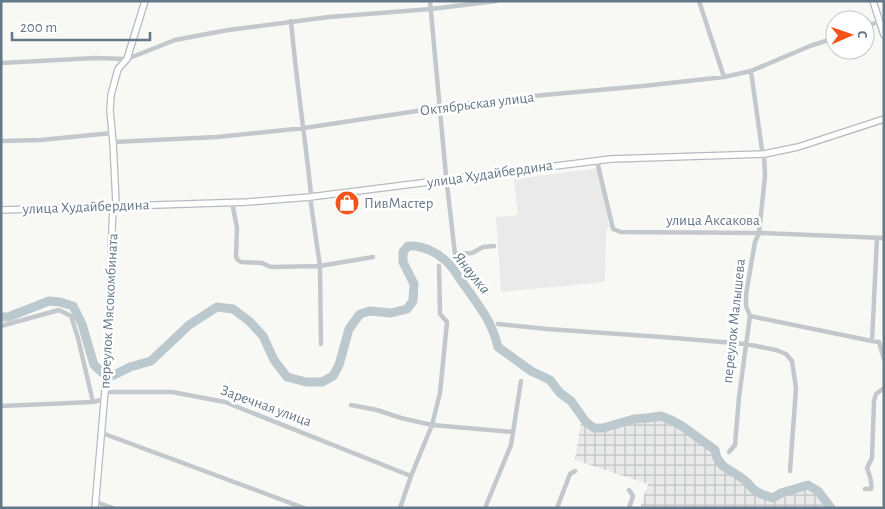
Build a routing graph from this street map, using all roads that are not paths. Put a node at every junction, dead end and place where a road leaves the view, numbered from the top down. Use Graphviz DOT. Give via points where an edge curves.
graph roads {
  1 [pos="145,1"];
  2 [pos="430,1"];
  3 [pos="496,1"];
  4 [pos="699,1"];
  5 [pos="873,1"];
  6 [pos="431,9"];
  7 [pos="882,20"];
  8 [pos="291,22"];
  9 [pos="884,34"];
  10 [pos="825,41"];
  11 [pos="126,59"];
  12 [pos="1,63"];
  13 [pos="751,71"];
  14 [pos="724,77"];
  15 [pos="440,108"];
  16 [pos="883,120"];
  17 [pos="304,128"];
  18 [pos="112,133"];
  19 [pos="1,141"];
  20 [pos="113,142"];
  21 [pos="764,154"];
  22 [pos="597,161"];
  23 [pos="446,180"];
  24 [pos="310,197"];
  25 [pos="232,202"];
  26 [pos="114,206"];
  27 [pos="1,210"];
  28 [pos="758,233"];
  29 [pos="877,238"];
  30 [pos="884,238"];
  31 [pos="494,246"];
  32 [pos="373,257"];
  33 [pos="320,266"];
  34 [pos="439,266"];
  35 [pos="750,316"];
  36 [pos="498,324"];
  37 [pos="1,326"];
  38 [pos="872,341"];
  39 [pos="321,344"];
  40 [pos="746,344"];
  41 [pos="884,360"];
  42 [pos="522,381"];
  43 [pos="884,388"];
  44 [pos="105,392"];
  45 [pos="105,399"];
  46 [pos="93,402"];
  47 [pos="351,405"];
  48 [pos="1,406"];
  49 [pos="432,425"];
  50 [pos="513,432"];
  51 [pos="102,433"];
  52 [pos="729,452"];
  53 [pos="576,471"];
  54 [pos="790,471"];
  55 [pos="411,476"];
  56 [pos="865,489"];
  57 [pos="629,490"];
  58 [pos="95,505"];
  59 [pos="113,508"];
  60 [pos="304,508"];
  61 [pos="400,508"];
  62 [pos="485,508"];
  63 [pos="557,508"];
  64 [pos="629,508"];
  1 -- 11 [label="street, переулок Мясокомбината"];
  2 -- 6 [label="street"];
  3 -- 6 [label="street"];
  4 -- 14 [label="street"];
  5 -- 7 [label="street"];
  6 -- 8 [label="street"];
  6 -- 15 [label="street"];
  7 -- 9 [label="street"];
  8 -- 11 [label="street" via="175,40"];
  8 -- 17 [label="street"];
  10 -- 13 [label="street, Октябрьская улица"];
  11 -- 12 [label="street"];
  11 -- 18 [label="street, переулок Мясокомбината" via="118,69 111,95"];
  13 -- 14 [label="street, Октябрьская улица"];
  13 -- 21 [label="street, переулок Малышева"];
  14 -- 15 [label="street, Октябрьская улица" via="490,100"];
  15 -- 17 [label="street, Октябрьская улица"];
  15 -- 23 [label="street"];
  16 -- 21 [label="street, улица Худайбердина" via="798,147"];
  17 -- 20 [label="street, Октябрьская улица" via="217,137"];
  17 -- 24 [label="street"];
  18 -- 19 [label="street"];
  18 -- 20 [label="street, переулок Мясокомбината"];
  20 -- 26 [label="street, переулок Мясокомбината"];
  21 -- 22 [label="street, улица Худайбердина"];
  21 -- 28 [label="street, переулок Малышева" via="765,176"];
  22 -- 23 [label="street, улица Худайбердина"];
  22 -- 28 [label="street, улица Аксакова" via="613,229 621,232"];
  23 -- 24 [label="street, улица Худайбердина"];
  23 -- 31 [label="street" via="455,254"];
  24 -- 25 [label="street, улица Худайбердина"];
  24 -- 33 [label="street"];
  25 -- 26 [label="street, улица Худайбердина"];
  25 -- 33 [label="street" via="238,260 271,266"];
  26 -- 27 [label="street, улица Худайбердина"];
  26 -- 44 [label="street, переулок Мясокомбината"];
  28 -- 29 [label="street, улица Аксакова"];
  28 -- 35 [label="street, переулок Малышева" via="746,294"];
  29 -- 30 [label="street, улица Аксакова"];
  29 -- 38 [label="street"];
  32 -- 33 [label="street"];
  33 -- 39 [label="street"];
  34 -- 49 [label="street" via="440,314 447,322 440,393"];
  35 -- 38 [label="street"];
  35 -- 40 [label="street, переулок Малышева"];
  36 -- 40 [label="street"];
  37 -- 46 [label="street" via="59,310 71,316"];
  38 -- 41 [label="street" via="879,342"];
  40 -- 52 [label="street, переулок Малышева" via="735,445"];
  40 -- 54 [label="street" via="776,350 792,361 796,388"];
  42 -- 50 [label="street"];
  43 -- 56 [label="street" via="876,394 874,401 872,458 867,468 872,486"];
  44 -- 45 [label="street, переулок Мясокомбината"];
  44 -- 55 [label="street, Заречная улица" via="172,392 225,402"];
  45 -- 46 [label="street"];
  45 -- 51 [label="street, переулок Мясокомбината"];
  46 -- 48 [label="street"];
  47 -- 49 [label="street"];
  49 -- 50 [label="street"];
  49 -- 55 [label="street"];
  50 -- 62 [label="street"];
  51 -- 58 [label="street, переулок Мясокомбината"];
  51 -- 60 [label="street"];
  53 -- 63 [label="street" via="570,474"];
  55 -- 61 [label="street"];
  57 -- 64 [label="street" via="633,496"];
  58 -- 59 [label="street"];
}
